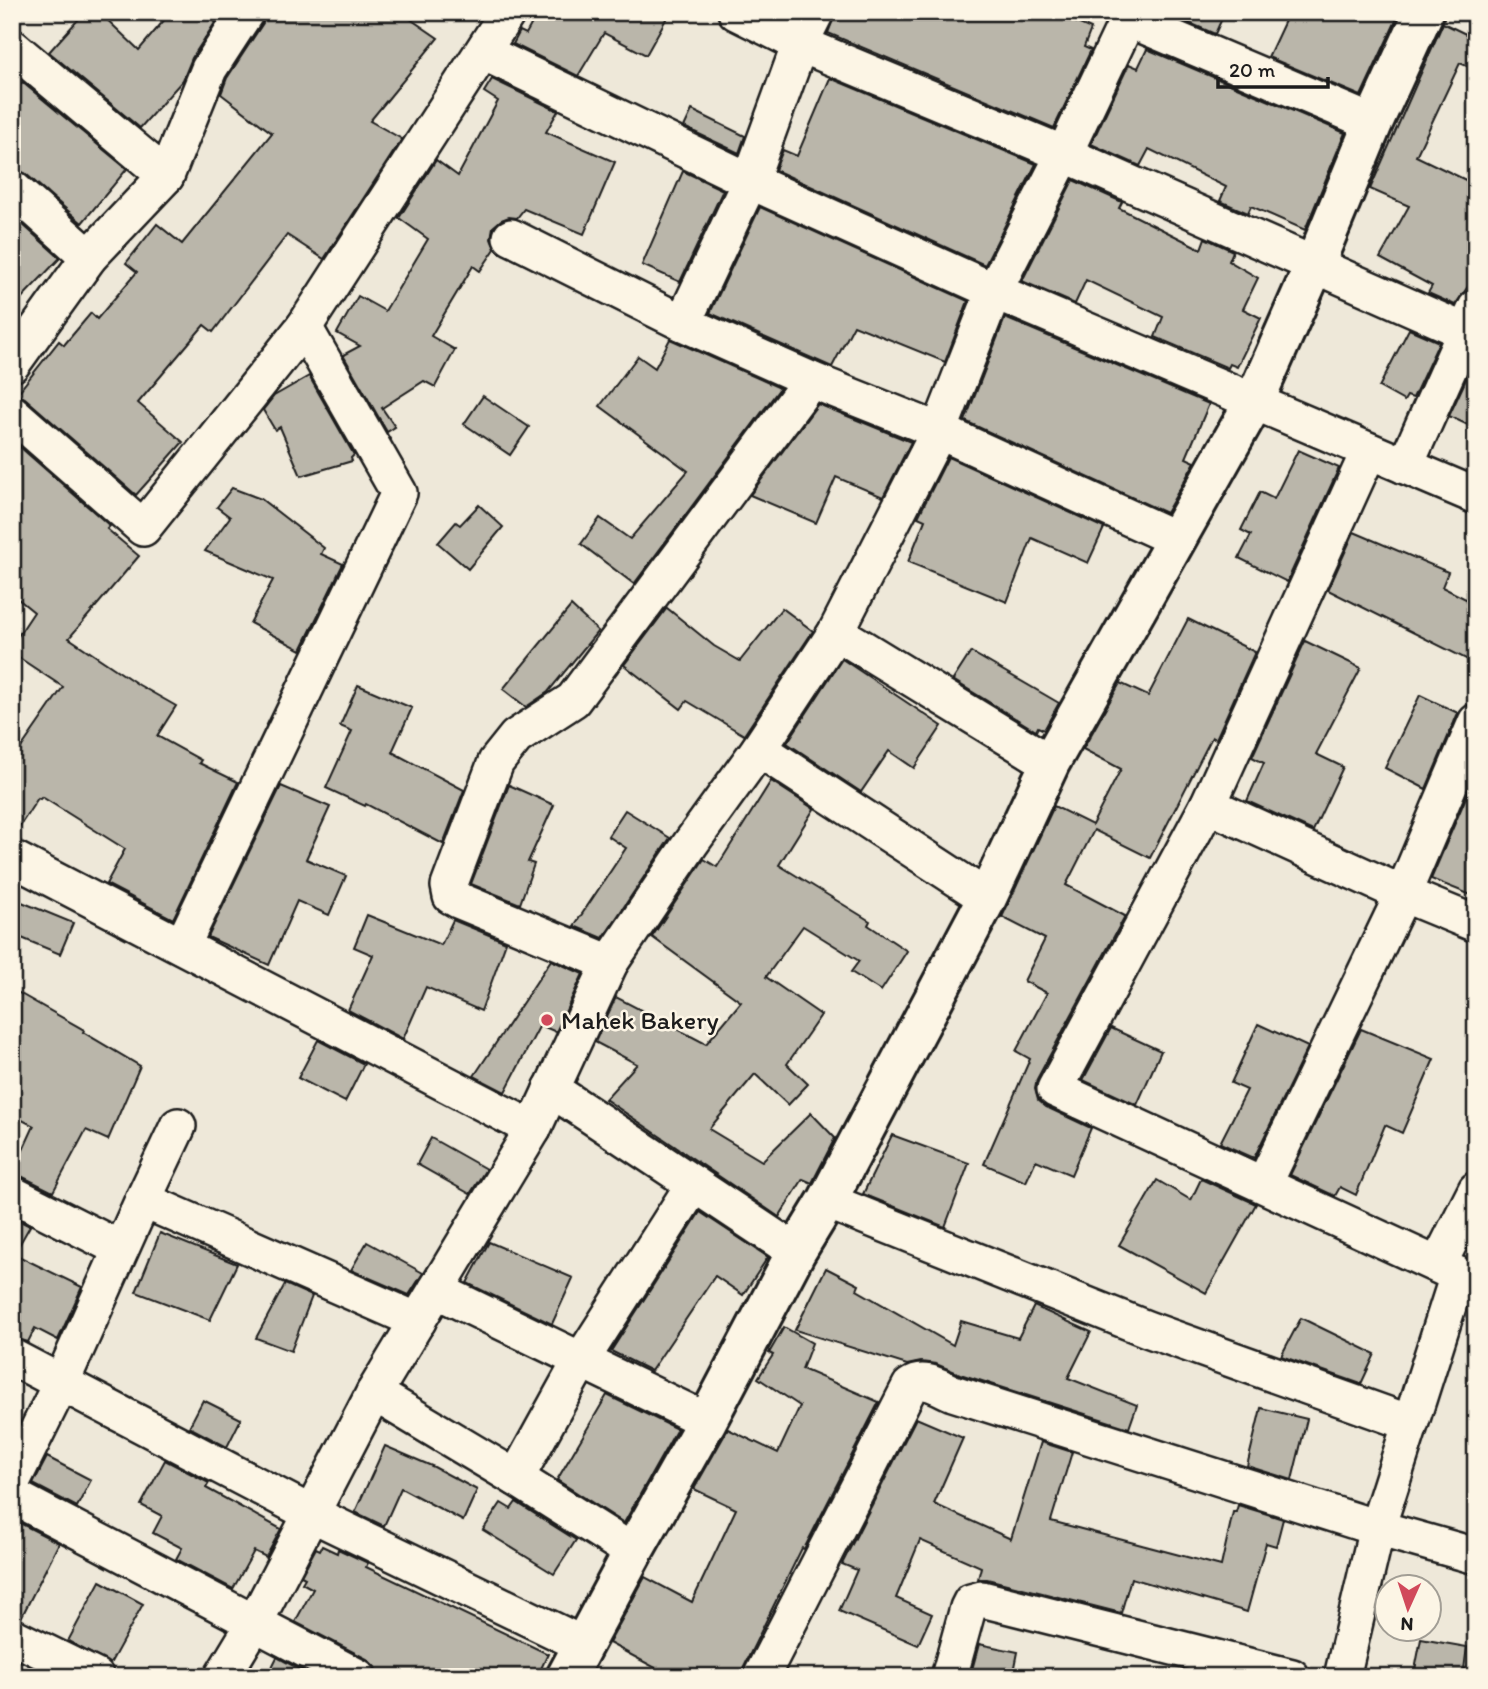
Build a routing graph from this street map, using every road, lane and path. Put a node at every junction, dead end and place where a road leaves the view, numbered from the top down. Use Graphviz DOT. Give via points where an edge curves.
graph roads {
  1 [pos="246,12"];
  2 [pos="508,12"];
  3 [pos="736,12"];
  4 [pos="816,12"];
  5 [pos="1424,12"];
  6 [pos="1123,15"];
  7 [pos="800,44"];
  8 [pos="12,47"];
  9 [pos="483,52"];
  10 [pos="1373,123"];
  11 [pos="1064,154"];
  12 [pos="166,176"];
  13 [pos="750,181"];
  14 [pos="12,188"];
  15 [pos="511,237"];
  16 [pos="89,257"];
  17 [pos="1314,266"];
  18 [pos="994,290"];
  19 [pos="1470,319"];
  20 [pos="683,323"];
  21 [pos="304,327"];
  22 [pos="12,364"];
  23 [pos="811,380"];
  24 [pos="1254,402"];
  25 [pos="12,413"];
  26 [pos="939,431"];
  27 [pos="1368,451"];
  28 [pos="1405,466"];
  29 [pos="1476,496"];
  30 [pos="1176,539"];
  31 [pos="836,632"];
  32 [pos="1476,722"];
  33 [pos="759,749"];
  34 [pos="1050,764"];
  35 [pos="1208,805"];
  36 [pos="12,858"];
  37 [pos="1403,894"];
  38 [pos="987,898"];
  39 [pos="1476,924"];
  40 [pos="181,946"];
  41 [pos="610,963"];
  42 [pos="551,1088"];
  43 [pos="178,1126"];
  44 [pos="533,1129"];
  45 [pos="694,1184"];
  46 [pos="1265,1184"];
  47 [pos="1476,1190"];
  48 [pos="12,1194"];
  49 [pos="143,1200"];
  50 [pos="827,1201"];
  51 [pos="119,1248"];
  52 [pos="796,1252"];
  53 [pos="1457,1274"];
  54 [pos="436,1290"];
  55 [pos="418,1321"];
  56 [pos="12,1357"];
  57 [pos="580,1362"];
  58 [pos="61,1383"];
  59 [pos="374,1393"];
  60 [pos="707,1421"];
  61 [pos="1410,1423"];
  62 [pos="516,1478"];
  63 [pos="12,1482"];
  64 [pos="12,1496"];
  65 [pos="312,1514"];
  66 [pos="1377,1528"];
  67 [pos="632,1552"];
  68 [pos="1476,1556"];
  69 [pos="254,1624"];
  70 [pos="12,1636"];
  71 [pos="575,1661"];
  72 [pos="96,1677"];
  73 [pos="222,1677"];
  74 [pos="358,1677"];
  75 [pos="761,1677"];
  76 [pos="949,1677"];
  77 [pos="1292,1677"];
  78 [pos="1342,1677"];
  1 -- 12 [label="street" via="209,69"];
  2 -- 9 [label="street"];
  3 -- 7 [label="street"];
  4 -- 7 [label="street"];
  5 -- 10 [label="street"];
  6 -- 10 [label="street"];
  6 -- 11 [label="street"];
  7 -- 11 [label="street"];
  7 -- 13 [label="street"];
  8 -- 12 [label="street"];
  9 -- 13 [label="street"];
  9 -- 21 [label="street"];
  10 -- 17 [label="street"];
  11 -- 17 [label="street"];
  11 -- 18 [label="street"];
  12 -- 16 [label="street"];
  13 -- 18 [label="street"];
  13 -- 20 [label="street"];
  14 -- 16 [label="street"];
  15 -- 20 [label="street"];
  16 -- 22 [label="street"];
  17 -- 19 [label="street"];
  17 -- 24 [label="street"];
  18 -- 24 [label="street"];
  18 -- 26 [label="street"];
  19 -- 28 [label="street"];
  20 -- 23 [label="street"];
  21 -- 25 [label="street" via="142,528"];
  21 -- 40 [label="street" via="399,493"];
  23 -- 26 [label="street"];
  23 -- 41 [label="street" via="573,700 506,748 496,762 449,886 451,896 458,900"];
  24 -- 27 [label="street"];
  24 -- 30 [label="street"];
  26 -- 30 [label="street"];
  26 -- 31 [label="street"];
  27 -- 28 [label="street"];
  27 -- 35 [label="street"];
  28 -- 29 [label="street"];
  30 -- 34 [label="street"];
  31 -- 33 [label="street"];
  31 -- 34 [label="street"];
  32 -- 37 [label="street"];
  33 -- 38 [label="street"];
  33 -- 41 [label="street"];
  34 -- 38 [label="street"];
  35 -- 37 [label="street"];
  35 -- 46 [label="street" via="1055,1089"];
  36 -- 40 [label="street"];
  37 -- 39 [label="street"];
  37 -- 46 [label="street"];
  38 -- 50 [label="street"];
  40 -- 44 [label="street"];
  41 -- 42 [label="street"];
  42 -- 44 [label="street"];
  42 -- 45 [label="street"];
  43 -- 49 [label="street"];
  44 -- 54 [label="street"];
  45 -- 52 [label="street"];
  45 -- 57 [label="street"];
  46 -- 53 [label="street"];
  47 -- 53 [label="street"];
  48 -- 51 [label="street"];
  49 -- 51 [label="street"];
  49 -- 55 [label="street"];
  50 -- 52 [label="street"];
  50 -- 61 [label="street" via="1147,1329"];
  51 -- 58 [label="street"];
  52 -- 60 [label="street"];
  53 -- 61 [label="street"];
  54 -- 55 [label="street"];
  54 -- 57 [label="street"];
  55 -- 59 [label="street"];
  56 -- 58 [label="street"];
  57 -- 60 [label="street"];
  57 -- 62 [label="street"];
  58 -- 63 [label="street"];
  58 -- 65 [label="street"];
  59 -- 62 [label="street"];
  59 -- 65 [label="street"];
  60 -- 67 [label="street"];
  61 -- 66 [label="street"];
  62 -- 67 [label="street"];
  64 -- 69 [label="street"];
  65 -- 69 [label="street"];
  65 -- 71 [label="street"];
  66 -- 68 [label="street"];
  66 -- 75 [label="street" via="925,1381 916,1382"];
  66 -- 78 [label="street"];
  67 -- 71 [label="street"];
  69 -- 73 [label="street"];
  69 -- 74 [label="street"];
  70 -- 72 [label="street"];
  76 -- 77 [label="street" via="968,1608 982,1599"];
}
